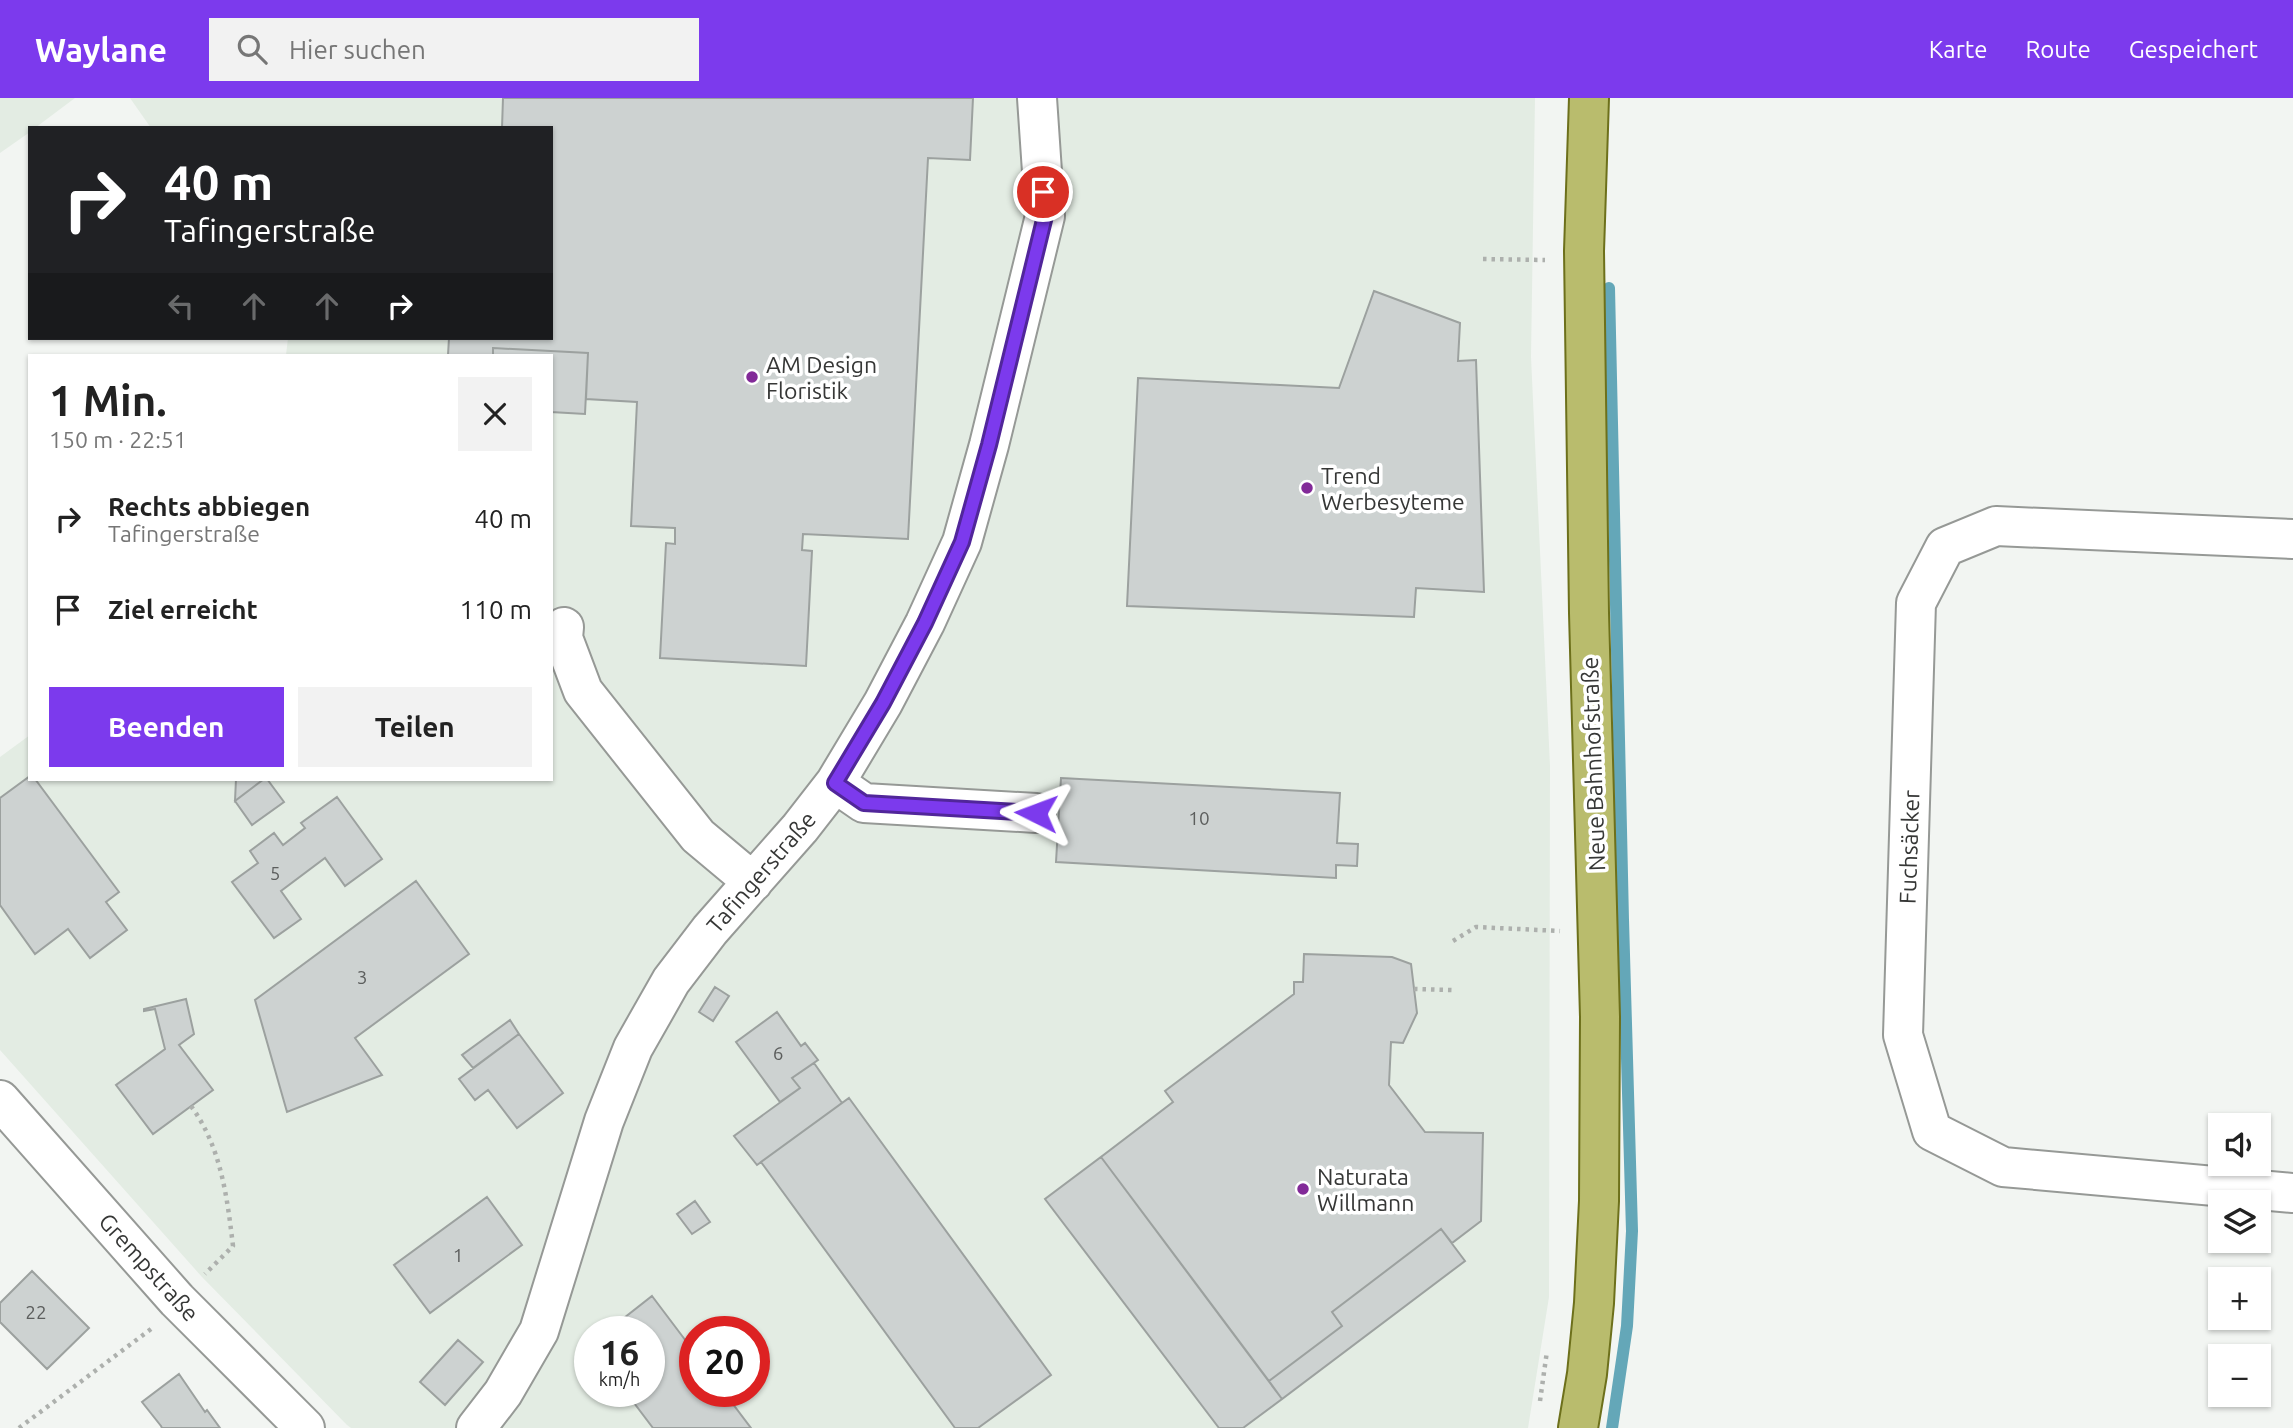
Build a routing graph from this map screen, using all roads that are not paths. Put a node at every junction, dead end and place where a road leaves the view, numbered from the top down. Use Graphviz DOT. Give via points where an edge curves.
graph roads {
  1 [pos="1037,98"];
  2 [pos="1589,98"];
  3 [pos="2293,539"];
  4 [pos="564,627"];
  5 [pos="835,783"];
  6 [pos="1036,813"];
  7 [pos="753,882"];
  8 [pos="0,1100"];
  9 [pos="2293,1193"];
  10 [pos="305,1428"];
  11 [pos="476,1428"];
  12 [pos="1578,1428"];
  1 -- 5 [label="street, Tafingerstraße" via="1045,216 962,542 883,703"];
  2 -- 12 [label="main road, Neue Bahnhofstraße" via="1584,251 1600,1017 1599,1201 1594,1303"];
  3 -- 9 [label="street, Fuchsäcker" via="1996,526 1945,547 1916,603 1903,1035 1932,1131 2003,1167"];
  4 -- 7 [label="street" via="583,691 698,836"];
  5 -- 6 [label="street" via="864,803"];
  5 -- 7 [label="street, Tafingerstraße"];
  7 -- 11 [label="street, Tafingerstraße" via="671,981 633,1048 604,1121 539,1331"];
  8 -- 10 [label="street, Grempstraße" via="180,1303"];
}
